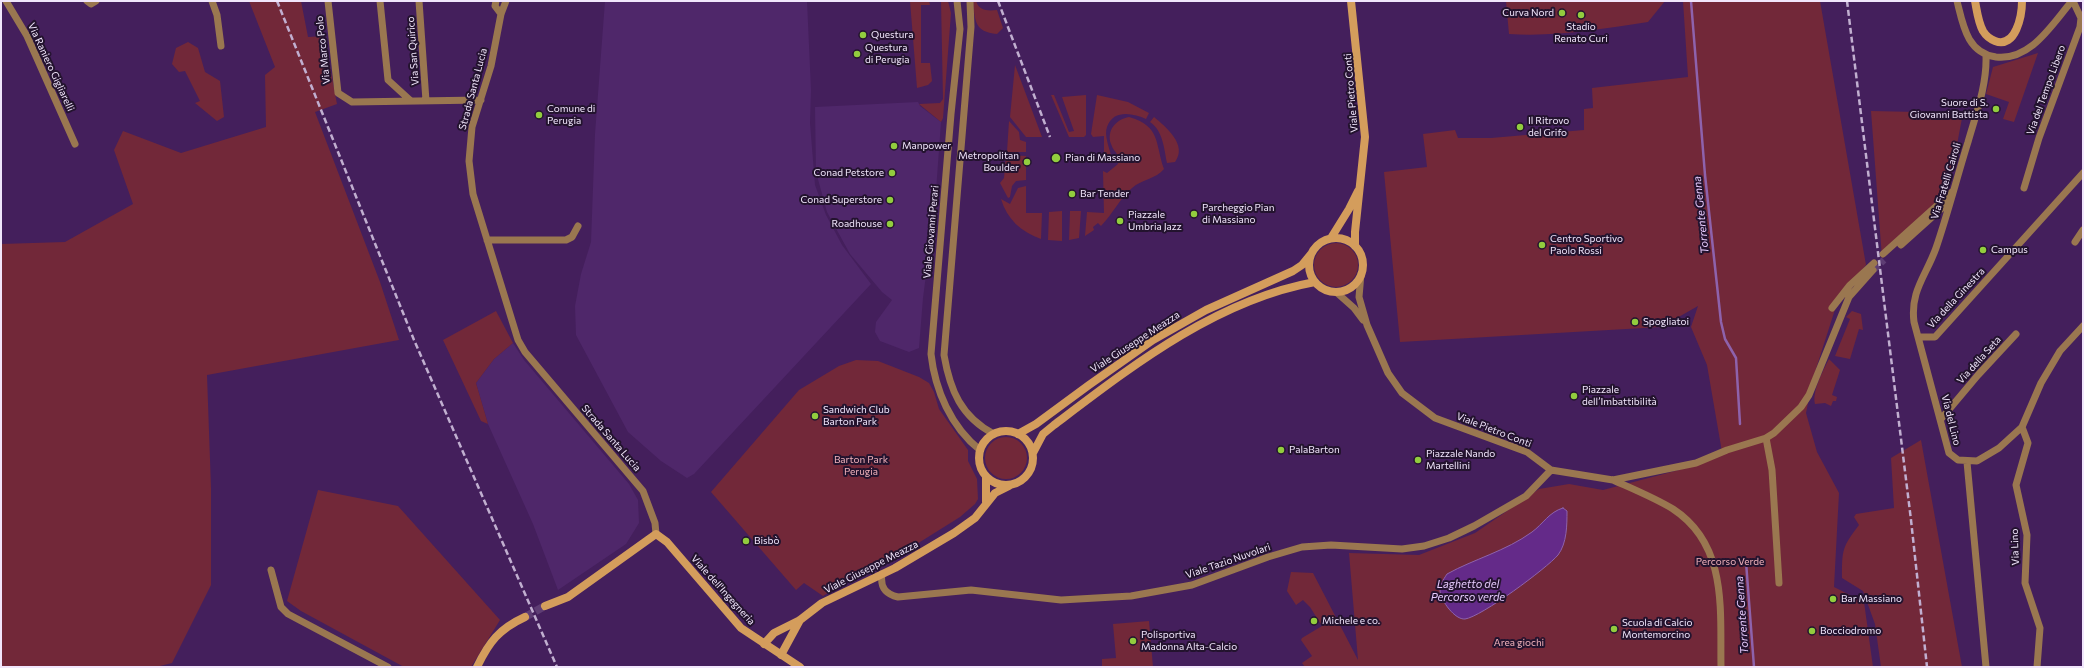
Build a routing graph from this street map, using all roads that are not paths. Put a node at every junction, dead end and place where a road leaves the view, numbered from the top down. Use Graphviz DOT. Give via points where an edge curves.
graph roads {
  1 [pos="6,1"];
  2 [pos="87,1"];
  3 [pos="96,1"];
  4 [pos="212,1"];
  5 [pos="328,1"];
  6 [pos="380,1"];
  7 [pos="419,1"];
  8 [pos="496,1"];
  9 [pos="506,1"];
  10 [pos="957,1"];
  11 [pos="970,1"];
  12 [pos="1351,1"];
  13 [pos="1957,1"];
  14 [pos="1975,1"];
  15 [pos="2022,1"];
  16 [pos="2072,1"];
  17 [pos="501,14"];
  18 [pos="221,46"];
  19 [pos="1986,56"];
  20 [pos="426,100"];
  21 [pos="481,100"];
  22 [pos="410,101"];
  23 [pos="75,144"];
  24 [pos="2083,173"];
  25 [pos="1361,183"];
  26 [pos="2024,188"];
  27 [pos="1953,191"];
  28 [pos="1951,201"];
  29 [pos="578,226"];
  30 [pos="2083,230"];
  31 [pos="1332,238"];
  32 [pos="487,240"];
  33 [pos="2075,242"];
  34 [pos="1355,246"];
  35 [pos="1311,254"];
  36 [pos="1361,274"];
  37 [pos="1315,282"];
  38 [pos="1336,292"];
  39 [pos="1832,308"];
  40 [pos="1912,308"];
  41 [pos="1367,325"];
  42 [pos="2083,326"];
  43 [pos="2016,334"];
  44 [pos="1919,338"];
  45 [pos="1941,419"];
  46 [pos="2022,427"];
  47 [pos="994,434"];
  48 [pos="1018,434"];
  49 [pos="1766,438"];
  50 [pos="980,450"];
  51 [pos="1034,453"];
  52 [pos="1966,462"];
  53 [pos="1551,470"];
  54 [pos="986,477"];
  55 [pos="1613,480"];
  56 [pos="1009,486"];
  57 [pos="986,502"];
  58 [pos="656,534"];
  59 [pos="271,570"];
  60 [pos="882,574"];
  61 [pos="1779,583"];
  62 [pos="546,606"];
  63 [pos="525,617"];
  64 [pos="800,620"];
  65 [pos="764,644"];
  66 [pos="781,655"];
  67 [pos="388,667"];
  68 [pos="476,667"];
  69 [pos="800,667"];
  70 [pos="1721,667"];
  71 [pos="1986,667"];
  72 [pos="2038,667"];
  1 -- 23 [label="street, Via Raniero Gigliarelli" via="27,36"];
  2 -- 3 [label="street" via="91,4"];
  4 -- 18 [label="street" via="217,15"];
  5 -- 22 [label="street, Via Marco Polo" via="338,93 352,102"];
  6 -- 22 [label="street" via="388,80"];
  7 -- 20 [label="street, Via San Quirico"];
  8 -- 17 [label="street"];
  9 -- 17 [label="street, Strada Santa Lucia"];
  10 -- 50 [label="street, Viale Giovanni Perari" via="960,30 931,354 935,380 949,412 972,444"];
  11 -- 47 [label="street" via="971,27 944,355 955,395 970,418"];
  12 -- 25 [label="street, Viale Pietro Conti" via="1365,137"];
  13 -- 19 [label="street" via="1968,40 1975,49"];
  14 -- 15 [label="street" via="1983,32 1990,39 1999,42 2008,39 2015,32"];
  16 -- 19 [label="street, Via del Tempo Libero" via="2039,40 2025,51 2005,58"];
  16 -- 26 [label="street, Via del Tempo Libero" via="2081,18 2080,26 2039,138"];
  17 -- 21 [label="street, Strada Santa Lucia" via="491,66"];
  19 -- 27 [label="street, Via Fratelli Cairoli" via="1984,84"];
  20 -- 21 [label="street"];
  20 -- 22 [label="street"];
  21 -- 32 [label="street, Strada Santa Lucia" via="472,127 468,161 473,194"];
  24 -- 44 [label="street, Via della Ginestra" via="1935,337"];
  25 -- 31 [label="street, Viale Pietro Conti"];
  25 -- 34 [label="street, Viale Pietro Conti"];
  27 -- 28 [label="street, Via Fratelli Cairoli"];
  27 -- 28 [label="street" via="1884,257"];
  28 -- 40 [label="street, Via Fratelli Cairoli"];
  29 -- 32 [label="street" via="566,240"];
  30 -- 33 [label="street"];
  31 -- 34 [label="street" via="1348,241"];
  31 -- 35 [label="street, Viale Pietro Conti" via="1323,241"];
  32 -- 58 [label="street, Strada Santa Lucia" via="518,340 525,352 643,491 655,523"];
  34 -- 36 [label="street, Viale Pietro Conti" via="1362,259"];
  35 -- 37 [label="street" via="1309,269"];
  35 -- 48 [label="street, Viale Giuseppe Meazza" via="1293,271 1206,310 1153,340 1036,424"];
  36 -- 38 [label="street" via="1351,287"];
  36 -- 41 [label="street, Viale Pietro Conti" via="1359,297"];
  37 -- 38 [label="street, Viale Pietro Conti" via="1321,288"];
  37 -- 51 [label="street, Viale Giuseppe Meazza" via="1265,295 1179,338 1138,363 1054,425 1043,434"];
  38 -- 41 [label="street, Viale Pietro Conti" via="1354,308"];
  39 -- 49 [label="street, Viale Pietro Conti" via="1850,285 1873,266 1847,302 1809,395 1801,407"];
  40 -- 44 [label="street, Via del Lino"];
  41 -- 53 [label="street, Viale Pietro Conti" via="1388,373 1402,393 1435,418 1527,452"];
  42 -- 46 [label="street" via="2060,351 2040,383"];
  43 -- 45 [label="street, Via della Seta"];
  44 -- 45 [label="street, Via del Lino"];
  45 -- 52 [label="street, Via del Lino" via="1949,453"];
  46 -- 52 [label="street" via="1999,448 1977,461"];
  46 -- 72 [label="street, Via Lino" via="2028,443 2016,485 2027,535 2025,583 2040,628"];
  47 -- 48 [label="street" via="1010,431"];
  47 -- 50 [label="street"];
  48 -- 51 [label="street" via="1030,445"];
  49 -- 55 [label="street, Viale Pietro Conti" via="1726,450 1696,463"];
  49 -- 61 [label="street" via="1772,470"];
  50 -- 54 [label="street" via="979,465"];
  51 -- 56 [label="street" via="1034,462 1028,475 1018,484"];
  52 -- 71 [label="street"];
  53 -- 55 [label="street, Viale Pietro Conti"];
  53 -- 60 [label="street, Viale Tazio Nuvolari" via="1526,496 1474,526 1424,546 1402,549 1331,545 1302,547 1170,590 1131,596 1061,600 971,590 898,597 884,590 880,582"];
  54 -- 56 [label="street" via="1000,486"];
  54 -- 57 [label="street"];
  55 -- 70 [label="street" via="1673,509 1690,523 1710,551 1719,584"];
  56 -- 57 [label="street, Viale Giuseppe Meazza" via="995,493"];
  57 -- 60 [label="street, Viale Giuseppe Meazza" via="975,518 954,533"];
  58 -- 62 [label="street" via="568,597"];
  58 -- 65 [label="street, Viale dell'Ingegneria" via="667,542 741,628"];
  59 -- 67 [label="street" via="281,607 288,614"];
  60 -- 64 [label="street, Viale Giuseppe Meazza" via="822,603"];
  63 -- 68 [label="street" via="509,624 494,636"];
  64 -- 65 [label="street, Viale Giuseppe Meazza" via="774,634"];
  64 -- 66 [label="street, Viale Giuseppe Meazza"];
  65 -- 66 [label="street, Viale dell'Ingegneria"];
  66 -- 69 [label="street, Viale dell'Ingegneria"];
}
